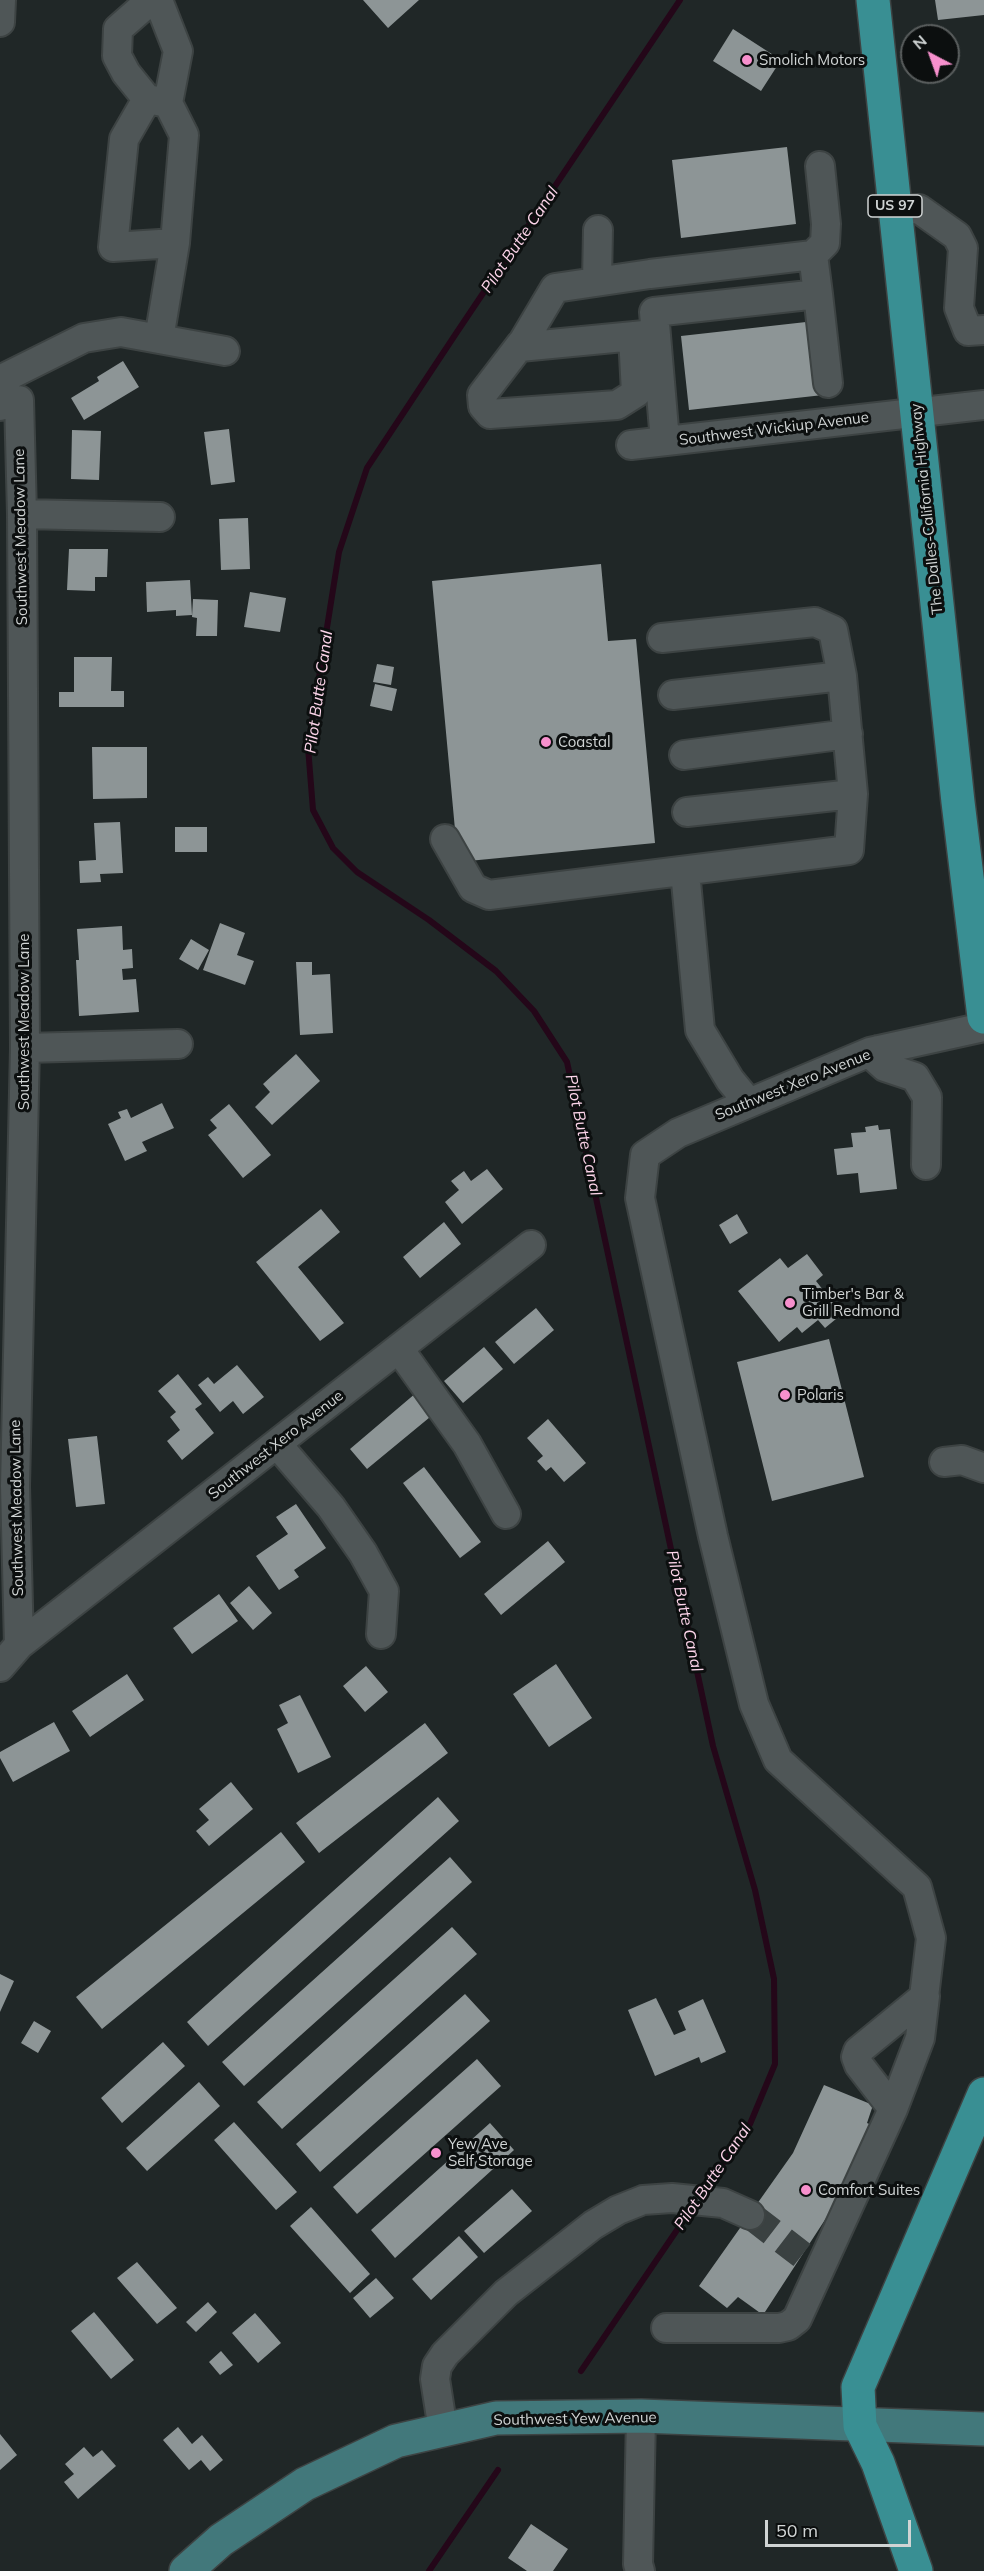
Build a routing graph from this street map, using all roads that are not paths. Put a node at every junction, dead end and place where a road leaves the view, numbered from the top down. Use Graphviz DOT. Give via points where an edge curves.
graph roads {
  1 [pos="1,0"];
  2 [pos="151,0"];
  3 [pos="158,0"];
  4 [pos="873,0"];
  5 [pos="0,22"];
  6 [pos="157,101"];
  7 [pos="820,166"];
  8 [pos="895,210"];
  9 [pos="598,230"];
  10 [pos="175,243"];
  11 [pos="973,248"];
  12 [pos="813,255"];
  13 [pos="650,274"];
  14 [pos="597,281"];
  15 [pos="818,294"];
  16 [pos="647,327"];
  17 [pos="984,330"];
  18 [pos="159,339"];
  19 [pos="522,344"];
  20 [pos="225,351"];
  21 [pos="828,383"];
  22 [pos="6,395"];
  23 [pos="984,405"];
  24 [pos="917,412"];
  25 [pos="665,441"];
  26 [pos="630,445"];
  27 [pos="22,514"];
  28 [pos="160,518"];
  29 [pos="662,638"];
  30 [pos="842,676"];
  31 [pos="673,695"];
  32 [pos="848,734"];
  33 [pos="684,755"];
  34 [pos="854,794"];
  35 [pos="687,812"];
  36 [pos="445,839"];
  37 [pos="685,871"];
  38 [pos="984,1017"];
  39 [pos="984,1027"];
  40 [pos="178,1044"];
  41 [pos="25,1048"];
  42 [pos="878,1050"];
  43 [pos="749,1102"];
  44 [pos="926,1165"];
  45 [pos="531,1245"];
  46 [pos="399,1348"];
  47 [pos="277,1444"];
  48 [pos="944,1462"];
  49 [pos="984,1468"];
  50 [pos="7,1486"];
  51 [pos="506,1514"];
  52 [pos="381,1635"];
  53 [pos="19,1645"];
  54 [pos="0,1667"];
  55 [pos="924,1997"];
  56 [pos="984,2094"];
  57 [pos="893,2109"];
  58 [pos="750,2215"];
  59 [pos="666,2328"];
  60 [pos="641,2416"];
  61 [pos="860,2426"];
  62 [pos="984,2429"];
  63 [pos="443,2430"];
  64 [pos="186,2571"];
  65 [pos="640,2571"];
  66 [pos="916,2571"];
  1 -- 5 [label="street"];
  2 -- 6 [label="street" via="118,28 117,56 126,73"];
  3 -- 6 [label="street" via="178,51"];
  4 -- 8 [label="highway, The Dalles-California Highway / US 97"];
  6 -- 10 [label="street" via="184,135"];
  6 -- 10 [label="street" via="124,139 113,247"];
  7 -- 12 [label="street" via="825,243"];
  8 -- 11 [label="street" via="919,209"];
  8 -- 24 [label="highway, The Dalles-California Highway / US 97"];
  9 -- 14 [label="street"];
  10 -- 18 [label="street"];
  11 -- 17 [label="street" via="959,308 968,331"];
  12 -- 13 [label="street"];
  12 -- 15 [label="street"];
  13 -- 14 [label="street"];
  13 -- 16 [label="street"];
  14 -- 19 [label="street" via="555,288"];
  15 -- 16 [label="street"];
  15 -- 21 [label="street"];
  16 -- 19 [label="street" via="520,347"];
  16 -- 19 [label="street" via="636,393 616,405 490,414 483,406 482,395"];
  16 -- 25 [label="street"];
  18 -- 20 [label="street"];
  18 -- 22 [label="street" via="121,332 84,338"];
  22 -- 27 [label="street, Southwest Meadow Lane"];
  23 -- 24 [label="street, Southwest Wickiup Avenue"];
  24 -- 25 [label="street, Southwest Wickiup Avenue"];
  24 -- 38 [label="highway, The Dalles-California Highway / US 97"];
  25 -- 26 [label="street, Southwest Wickiup Avenue"];
  27 -- 28 [label="street"];
  27 -- 41 [label="street, Southwest Meadow Lane"];
  29 -- 30 [label="street" via="815,622 833,630"];
  30 -- 31 [label="street"];
  30 -- 32 [label="street"];
  32 -- 33 [label="street"];
  32 -- 34 [label="street"];
  34 -- 35 [label="street"];
  34 -- 37 [label="street" via="849,850"];
  36 -- 37 [label="street" via="473,888 489,895"];
  37 -- 43 [label="street" via="700,1030 730,1080"];
  39 -- 42 [label="street, Southwest Xero Avenue"];
  40 -- 41 [label="street"];
  41 -- 50 [label="street, Southwest Meadow Lane"];
  42 -- 43 [label="street, Southwest Xero Avenue"];
  42 -- 44 [label="street" via="875,1058 885,1067 915,1077 927,1097"];
  43 -- 55 [label="street, Southwest Xero Avenue" via="678,1133 645,1155 640,1198 713,1536 754,1704 778,1760 917,1887 931,1938"];
  45 -- 46 [label="street, Southwest Xero Avenue"];
  46 -- 47 [label="street, Southwest Xero Avenue"];
  46 -- 51 [label="street" via="467,1444"];
  47 -- 52 [label="street" via="331,1507 384,1591"];
  47 -- 53 [label="street, Southwest Xero Avenue"];
  48 -- 49 [label="street" via="962,1460"];
  50 -- 53 [label="street, Southwest Meadow Lane"];
  53 -- 54 [label="street, Southwest Xero Avenue"];
  55 -- 57 [label="street" via="920,2038"];
  55 -- 57 [label="street" via="858,2051 856,2057"];
  56 -- 61 [label="highway" via="858,2387"];
  57 -- 59 [label="street" via="811,2261 797,2319 788,2326"];
  58 -- 63 [label="street" via="723,2203 672,2198 643,2200 593,2225 506,2293 445,2354 435,2379"];
  60 -- 61 [label="main road, Southwest Yew Avenue"];
  60 -- 63 [label="main road, Southwest Yew Avenue" via="495,2418"];
  60 -- 65 [label="street"];
  61 -- 62 [label="main road, Southwest Yew Avenue"];
  61 -- 66 [label="highway" via="878,2463"];
  63 -- 64 [label="main road, Southwest Yew Avenue" via="396,2441 305,2484 221,2540"];
}
